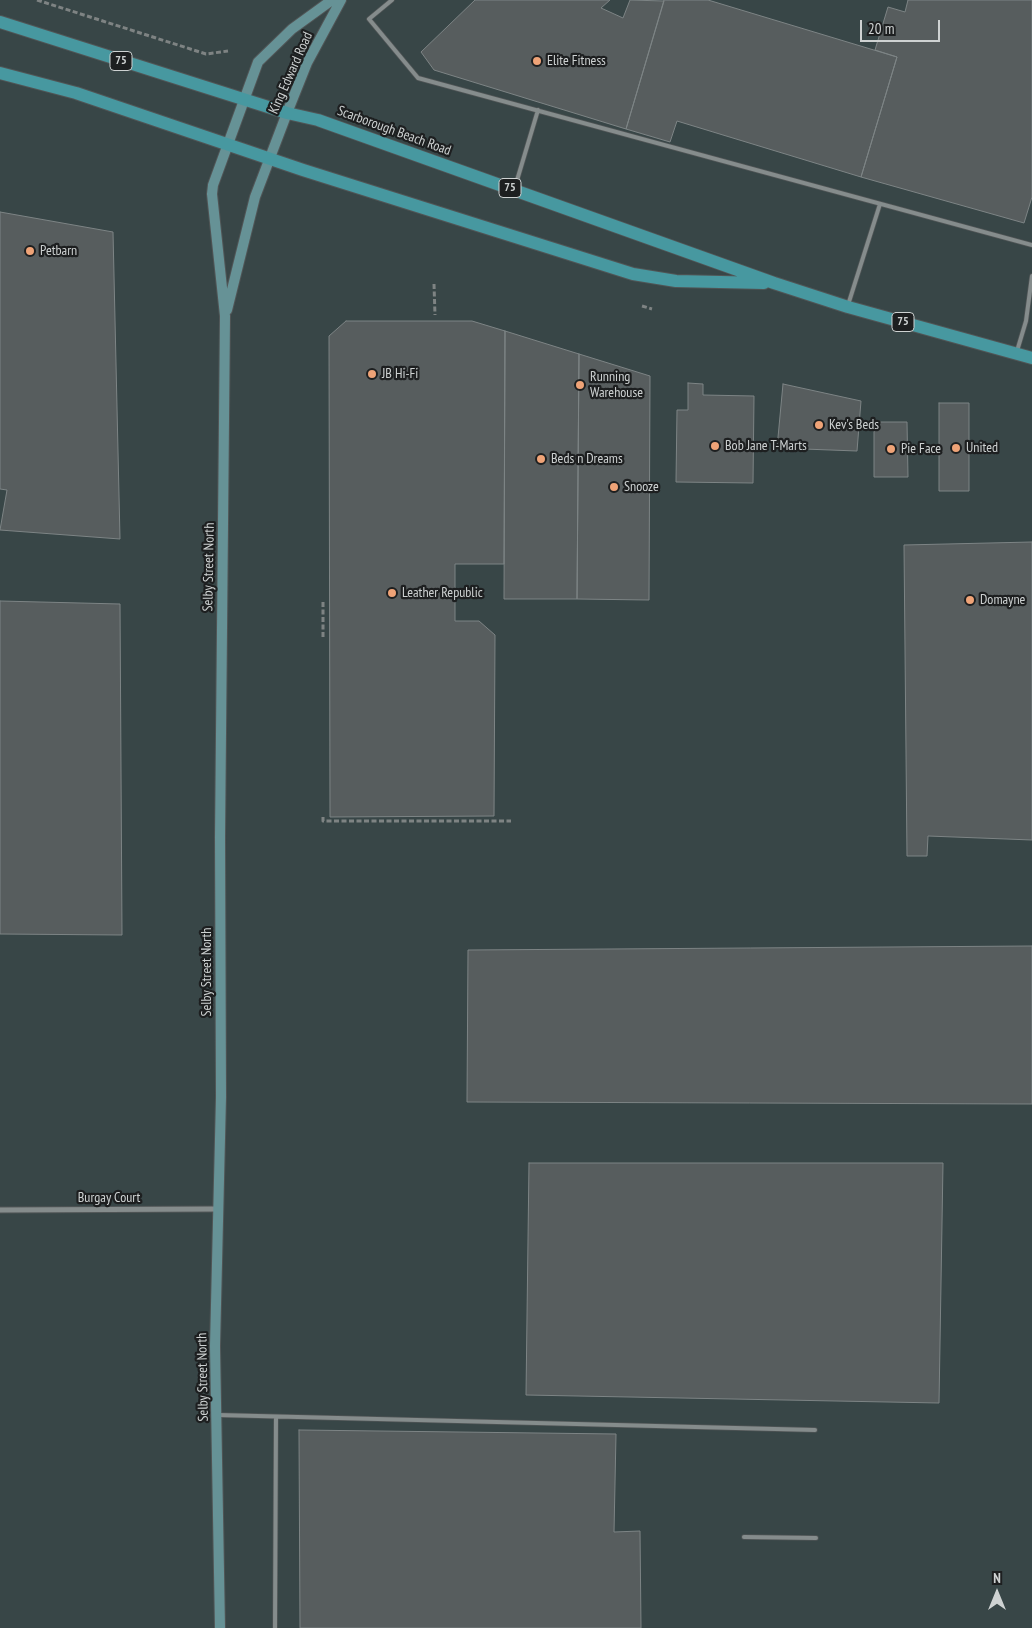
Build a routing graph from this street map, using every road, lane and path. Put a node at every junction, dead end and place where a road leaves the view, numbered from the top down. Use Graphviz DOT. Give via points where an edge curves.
graph roads {
  1 [pos="37,0"];
  2 [pos="332,0"];
  3 [pos="341,0"];
  4 [pos="392,0"];
  5 [pos="0,22"];
  6 [pos="228,51"];
  7 [pos="0,73"];
  8 [pos="243,100"];
  9 [pos="538,110"];
  10 [pos="287,113"];
  11 [pos="228,145"];
  12 [pos="271,159"];
  13 [pos="514,190"];
  14 [pos="880,204"];
  15 [pos="1032,245"];
  16 [pos="1032,276"];
  17 [pos="774,283"];
  18 [pos="434,284"];
  19 [pos="642,306"];
  20 [pos="848,307"];
  21 [pos="652,308"];
  22 [pos="435,315"];
  23 [pos="225,316"];
  24 [pos="1016,354"];
  25 [pos="1032,358"];
  26 [pos="323,602"];
  27 [pos="323,637"];
  28 [pos="323,817"];
  29 [pos="511,822"];
  30 [pos="218,1209"];
  31 [pos="0,1210"];
  32 [pos="217,1415"];
  33 [pos="276,1417"];
  34 [pos="815,1430"];
  35 [pos="744,1537"];
  36 [pos="816,1538"];
  37 [pos="220,1628"];
  38 [pos="275,1628"];
  1 -- 6 [label="path" via="206,54"];
  2 -- 8 [label="main road, King Edward Road" via="292,29 258,62"];
  3 -- 10 [label="main road, King Edward Road" via="308,63"];
  4 -- 9 [label="lane" via="369,19 418,78"];
  5 -- 8 [label="main road, Scarborough Beach Road / 75"];
  7 -- 11 [label="main road, Scarborough Beach Road / 75" via="76,93"];
  8 -- 10 [label="main road, Scarborough Beach Road / 75"];
  8 -- 11 [label="main road, King Edward Road"];
  9 -- 13 [label="lane"];
  9 -- 14 [label="lane"];
  10 -- 12 [label="main road, King Edward Road"];
  10 -- 13 [label="main road, Scarborough Beach Road / 75" via="318,120"];
  11 -- 12 [label="main road, Scarborough Beach Road / 75"];
  11 -- 23 [label="main road, Selby Street North" via="212,194"];
  12 -- 17 [label="main road, Scarborough Beach Road / 75" via="633,274 676,281"];
  12 -- 23 [label="main road, Selby Street North" via="255,197"];
  13 -- 17 [label="main road, Scarborough Beach Road / 75"];
  14 -- 15 [label="lane"];
  14 -- 20 [label="lane"];
  16 -- 24 [label="lane" via="1026,321"];
  17 -- 20 [label="main road, Scarborough Beach Road / 75"];
  18 -- 22 [label="path"];
  19 -- 21 [label="path"];
  20 -- 24 [label="main road, Scarborough Beach Road / 75"];
  23 -- 30 [label="main road, Selby Street North"];
  24 -- 25 [label="main road, Scarborough Beach Road / 75"];
  26 -- 27 [label="path"];
  28 -- 29 [label="path" via="323,821"];
  30 -- 31 [label="street, Burgay Court"];
  30 -- 32 [label="main road, Selby Street North"];
  32 -- 33 [label="lane"];
  32 -- 37 [label="main road, Selby Street North"];
  33 -- 34 [label="lane"];
  33 -- 38 [label="lane"];
  35 -- 36 [label="lane"];
}
